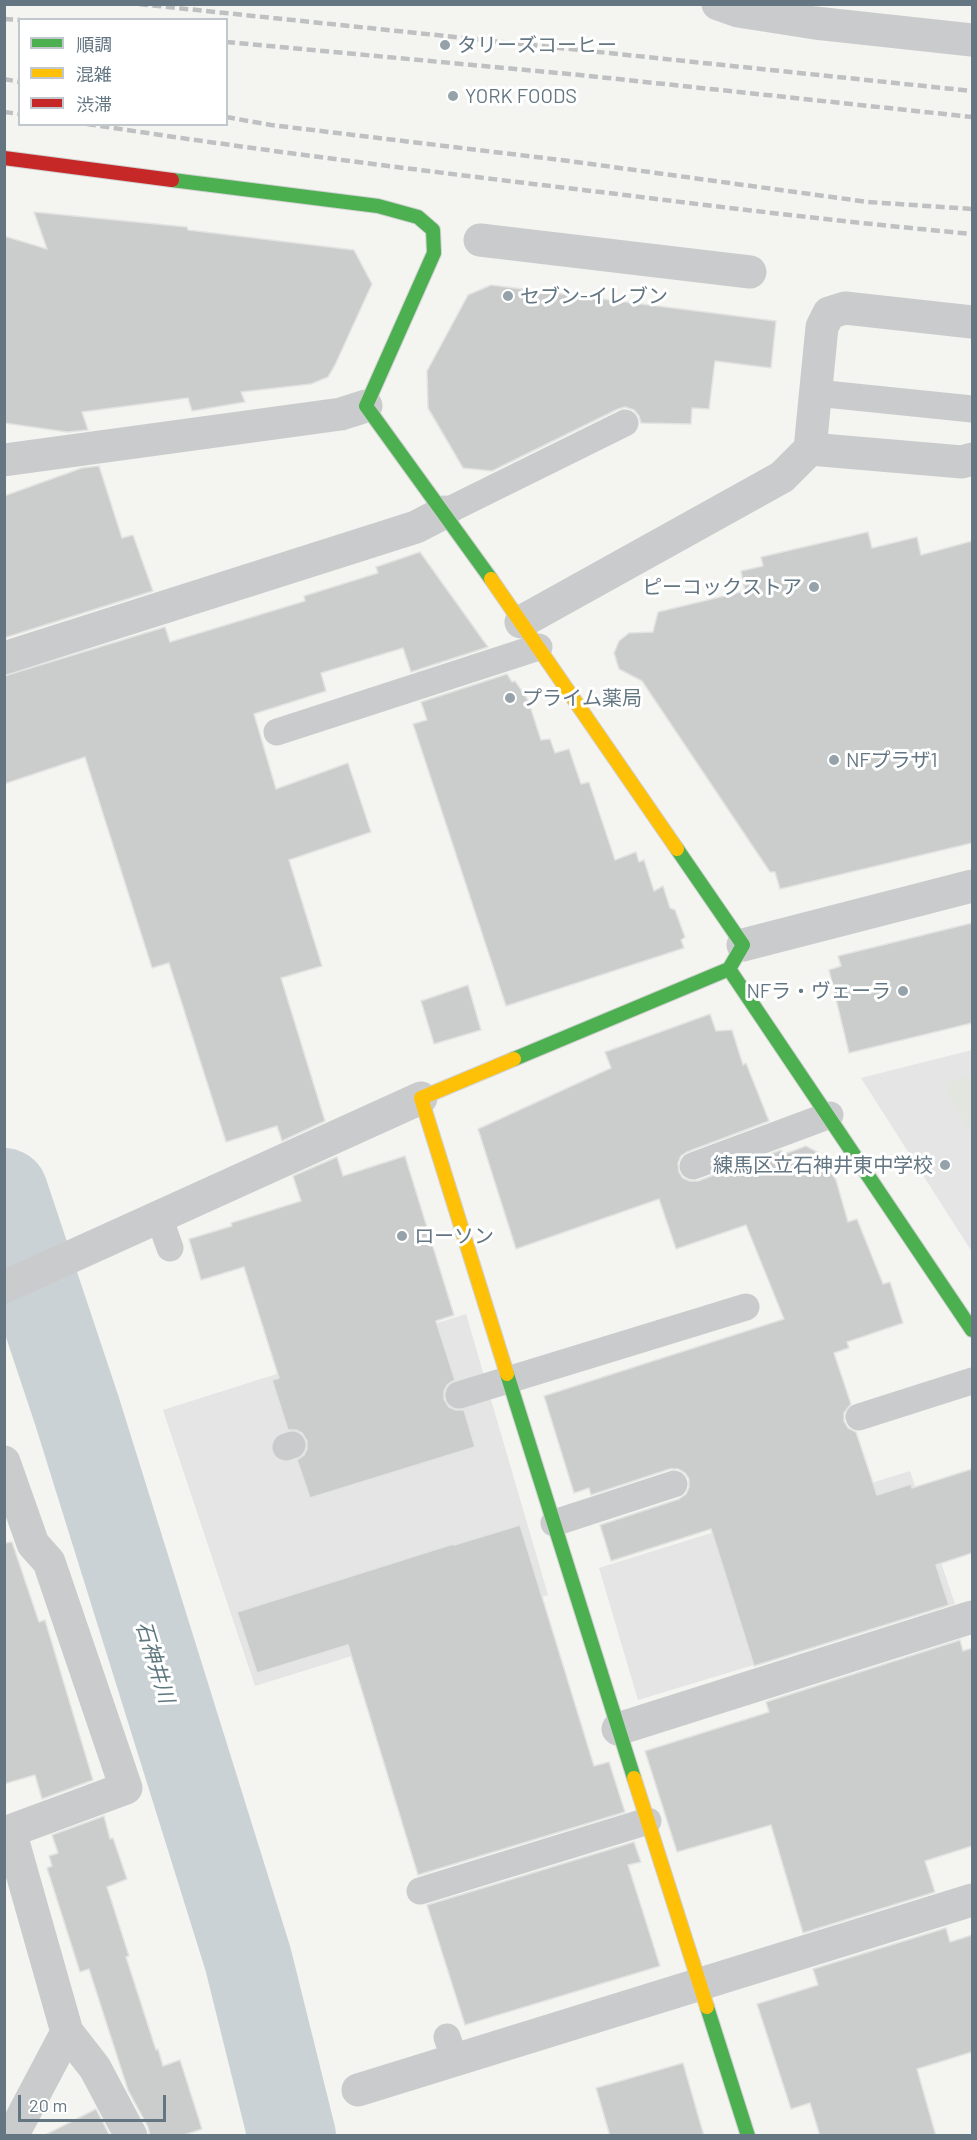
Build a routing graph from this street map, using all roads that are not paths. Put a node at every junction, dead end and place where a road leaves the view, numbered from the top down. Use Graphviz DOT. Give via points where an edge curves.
graph roads {
  1 [pos="718,4"];
  2 [pos="972,40"];
  3 [pos="4,158"];
  4 [pos="480,240"];
  5 [pos="750,272"];
  6 [pos="969,325"];
  7 [pos="816,393"];
  8 [pos="366,406"];
  9 [pos="972,409"];
  10 [pos="625,423"];
  11 [pos="810,449"];
  12 [pos="972,459"];
  13 [pos="4,460"];
  14 [pos="445,512"];
  15 [pos="530,634"];
  16 [pos="4,658"];
  17 [pos="277,732"];
  18 [pos="972,886"];
  19 [pos="736,957"];
  20 [pos="421,1098"];
  21 [pos="830,1115"];
  22 [pos="693,1166"];
  23 [pos="159,1217"];
  24 [pos="170,1248"];
  25 [pos="4,1287"];
  26 [pos="746,1306"];
  27 [pos="972,1330"];
  28 [pos="510,1379"];
  29 [pos="972,1381"];
  30 [pos="459,1395"];
  31 [pos="859,1418"];
  32 [pos="4,1462"];
  33 [pos="674,1484"];
  34 [pos="554,1523"];
  35 [pos="972,1617"];
  36 [pos="618,1729"];
  37 [pos="648,1821"];
  38 [pos="420,1891"];
  39 [pos="972,1900"];
  40 [pos="700,1985"];
  41 [pos="68,2032"];
  42 [pos="358,2090"];
  43 [pos="12,2136"];
  44 [pos="131,2136"];
  45 [pos="748,2136"];
  1 -- 2 [label="street" via="814,23"];
  3 -- 8 [label="street" via="378,206 418,217 434,230 434,253"];
  4 -- 5 [label="street"];
  6 -- 7 [label="street" via="845,308 830,313 822,327"];
  7 -- 9 [label="lane"];
  7 -- 11 [label="street"];
  8 -- 13 [label="street" via="341,414"];
  8 -- 14 [label="street"];
  10 -- 14 [label="lane"];
  11 -- 12 [label="street" via="962,462"];
  11 -- 15 [label="street" via="782,477"];
  14 -- 15 [label="street"];
  14 -- 16 [label="street" via="416,527"];
  15 -- 17 [label="lane"];
  15 -- 19 [label="street"];
  18 -- 19 [label="street"];
  19 -- 20 [label="street"];
  19 -- 21 [label="street"];
  20 -- 23 [label="street"];
  20 -- 28 [label="street"];
  21 -- 22 [label="lane"];
  21 -- 27 [label="street"];
  23 -- 24 [label="lane"];
  23 -- 25 [label="street" via="122,1224 80,1252"];
  26 -- 28 [label="lane"];
  28 -- 30 [label="lane"];
  28 -- 34 [label="street"];
  29 -- 31 [label="lane"];
  32 -- 41 [label="street" via="33,1544 49,1562 126,1788 10,1831"];
  33 -- 34 [label="lane"];
  34 -- 36 [label="street"];
  35 -- 36 [label="street"];
  36 -- 37 [label="street"];
  37 -- 38 [label="lane"];
  37 -- 40 [label="street"];
  39 -- 40 [label="street"];
  40 -- 42 [label="street" via="451,2049"];
  40 -- 45 [label="street"];
  41 -- 43 [label="street"];
  41 -- 44 [label="street" via="95,2068"];
}
